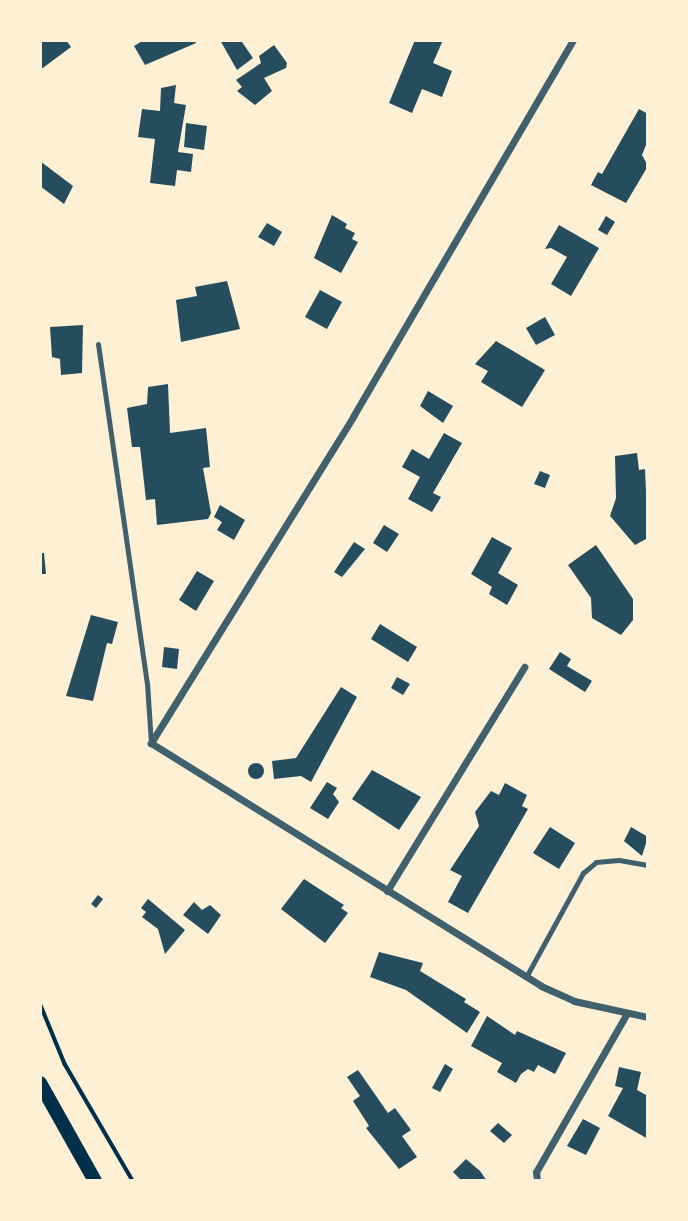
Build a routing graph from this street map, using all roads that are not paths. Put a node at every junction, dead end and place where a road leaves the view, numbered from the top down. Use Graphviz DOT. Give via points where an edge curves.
graph roads {
  1 [pos="573,40"];
  2 [pos="98,344"];
  3 [pos="524,667"];
  4 [pos="150,743"];
  5 [pos="648,865"];
  6 [pos="387,891"];
  7 [pos="526,977"];
  8 [pos="627,1013"];
  9 [pos="648,1017"];
  10 [pos="40,1083"];
  11 [pos="95,1181"];
  12 [pos="537,1181"];
  1 -- 4 [label="street" via="354,417"];
  2 -- 4 [label="lane" via="147,683"];
  3 -- 6 [label="street"];
  4 -- 6 [label="street"];
  5 -- 7 [label="lane" via="596,862 583,873"];
  6 -- 7 [label="street"];
  7 -- 8 [label="street" via="574,1001"];
  8 -- 9 [label="street"];
  8 -- 12 [label="street" via="536,1172"];
  10 -- 11 [label="main road"];
}
